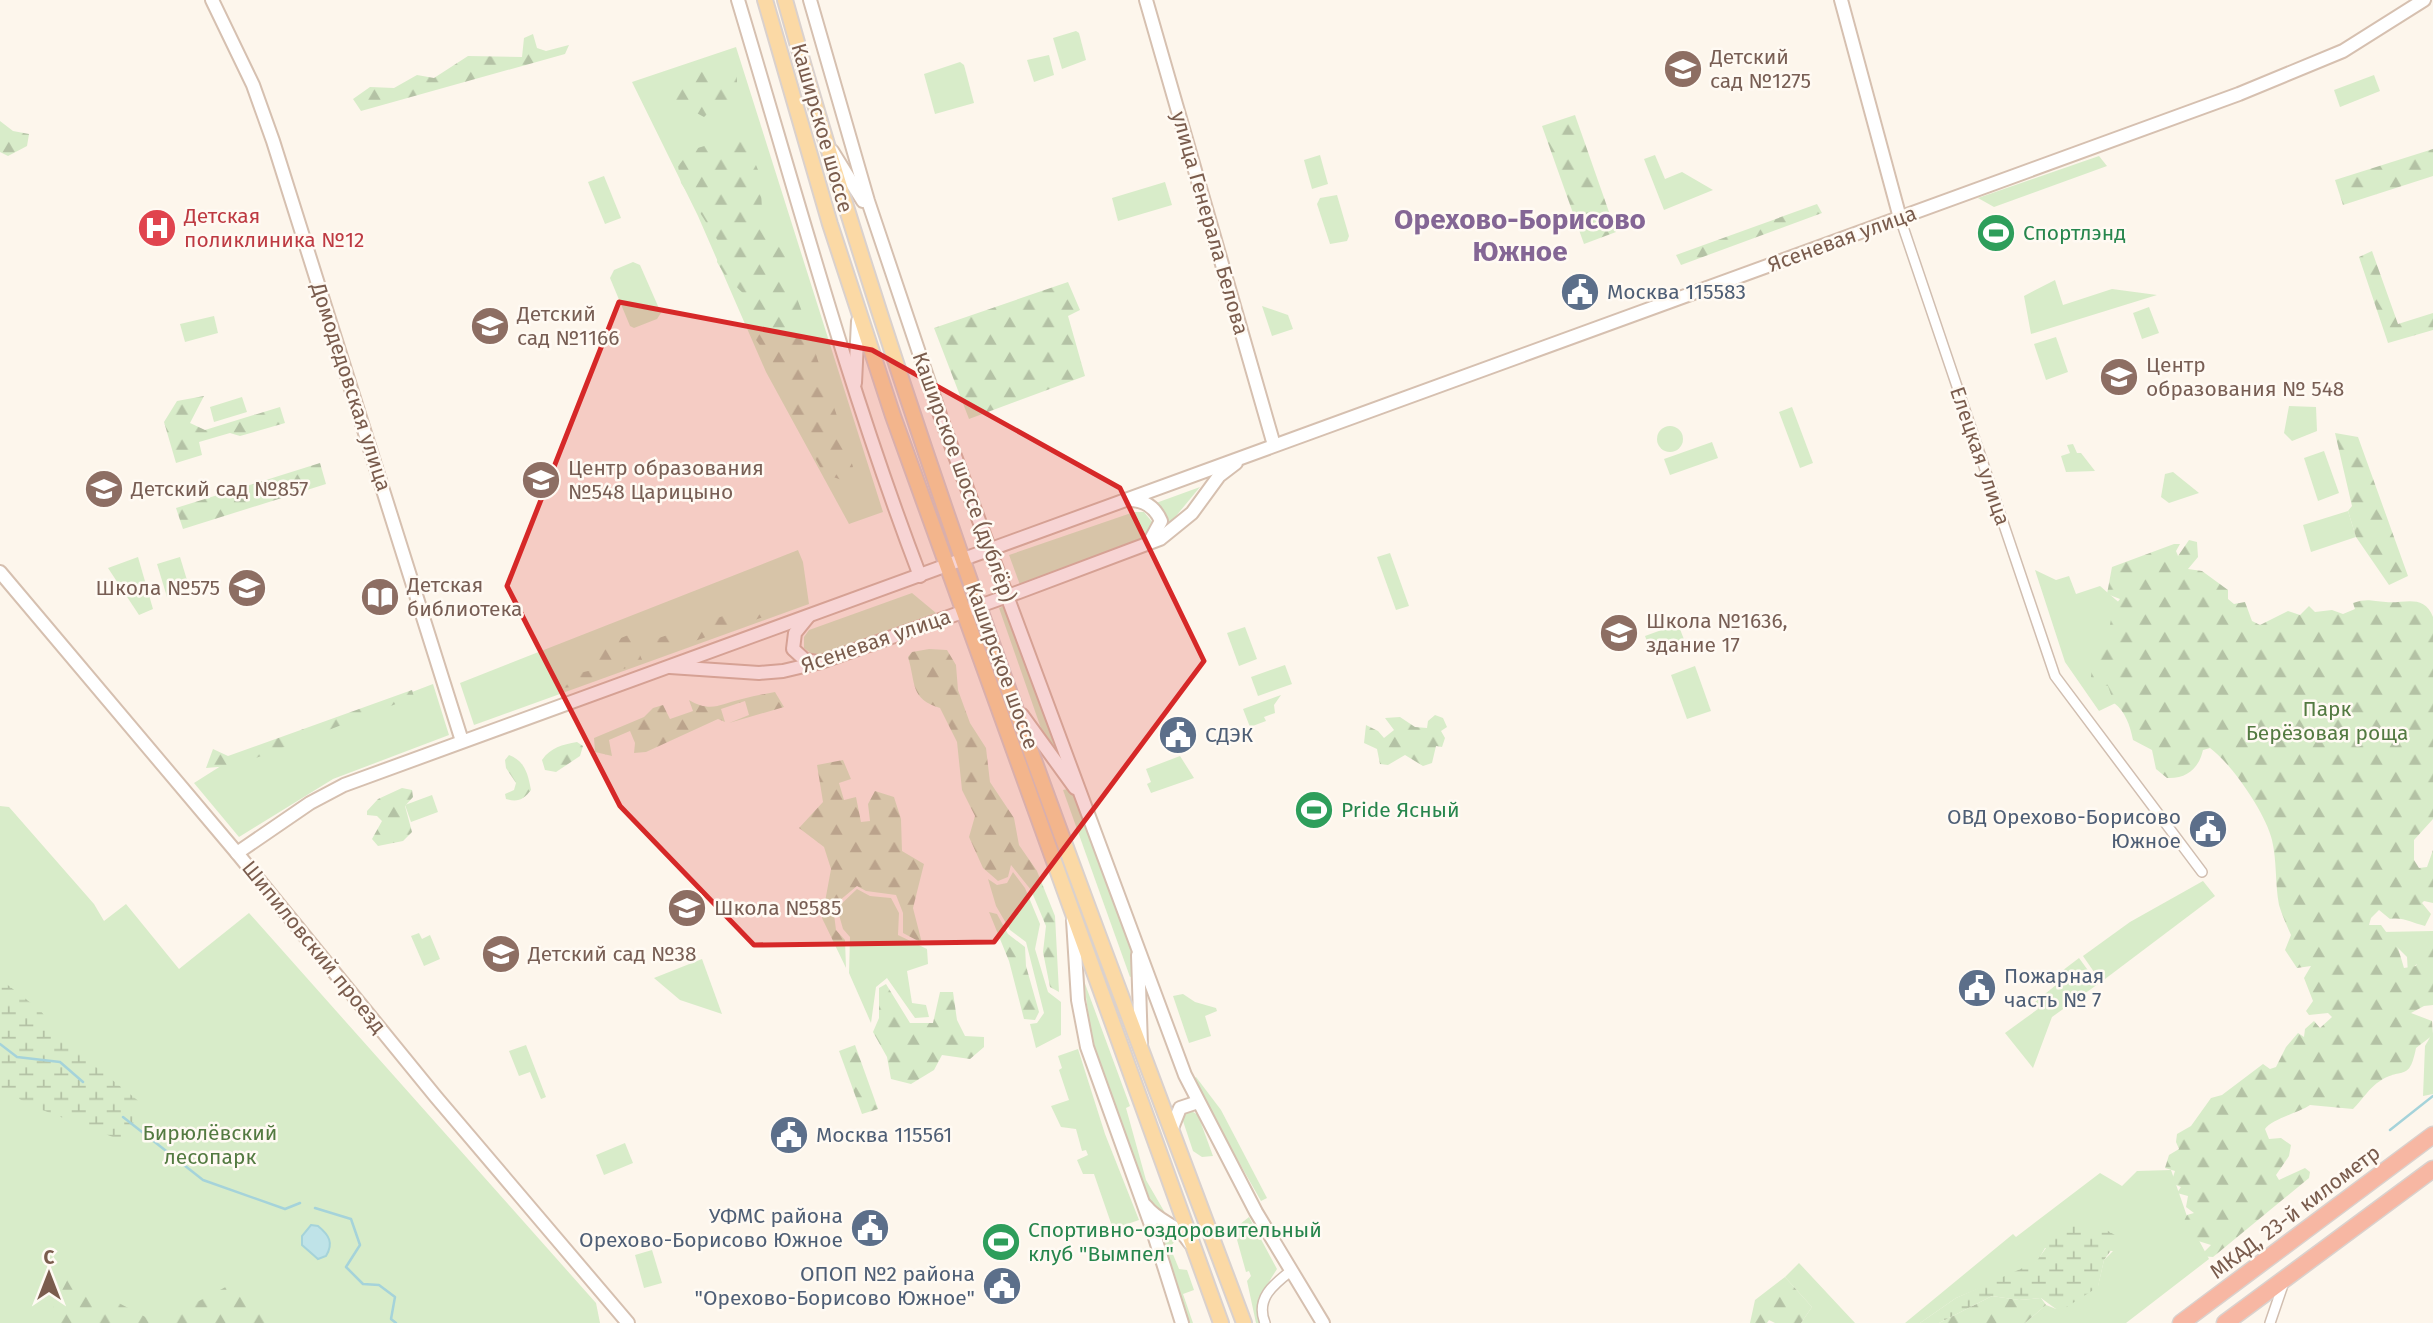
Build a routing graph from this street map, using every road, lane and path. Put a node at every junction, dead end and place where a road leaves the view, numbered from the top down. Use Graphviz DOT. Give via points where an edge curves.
graph roads {
  1 [pos="212,0"];
  2 [pos="738,0"];
  3 [pos="765,0"];
  4 [pos="785,0"];
  5 [pos="810,0"];
  6 [pos="1146,0"];
  7 [pos="1841,0"];
  8 [pos="2424,0"];
  9 [pos="824,138"];
  10 [pos="873,216"];
  11 [pos="1900,218"];
  12 [pos="857,309"];
  13 [pos="855,390"];
  14 [pos="1274,445"];
  15 [pos="1249,454"];
  16 [pos="1123,500"];
  17 [pos="1144,546"];
  18 [pos="991,550"];
  19 [pos="964,560"];
  20 [pos="947,566"];
  21 [pos="0,572"];
  22 [pos="920,576"];
  23 [pos="1008,596"];
  24 [pos="980,606"];
  25 [pos="963,612"];
  26 [pos="808,617"];
  27 [pos="821,662"];
  28 [pos="666,667"];
  29 [pos="1018,711"];
  30 [pos="462,741"];
  31 [pos="1083,800"];
  32 [pos="237,853"];
  33 [pos="2202,872"];
  34 [pos="1071,909"];
  35 [pos="1138,947"];
  36 [pos="1141,1046"];
  37 [pos="1198,1102"];
  38 [pos="1172,1128"];
  39 [pos="2433,1135"];
  40 [pos="2433,1169"];
  41 [pos="1142,1200"];
  42 [pos="1199,1258"];
  43 [pos="1292,1270"];
  44 [pos="2286,1278"];
  45 [pos="615,1308"];
  46 [pos="615,1323"];
  47 [pos="628,1323"];
  48 [pos="1182,1323"];
  49 [pos="1221,1323"];
  50 [pos="1244,1323"];
  51 [pos="1265,1323"];
  52 [pos="1323,1323"];
  53 [pos="2181,1323"];
  54 [pos="2225,1323"];
  55 [pos="2270,1323"];
  1 -- 30 [label="main road, Домодедовская улица" via="253,85 273,141"];
  2 -- 13 [label="main road"];
  3 -- 12 [label="main road, Каширское шоссе"];
  4 -- 9 [label="main road, Каширское шоссе"];
  5 -- 10 [label="main road, Каширское шоссе (дублёр)"];
  6 -- 14 [label="main road, улица Генерала Белова"];
  7 -- 11 [label="main road, Елецкая улица"];
  8 -- 11 [label="main road, Ясеневая улица" via="2315,64"];
  9 -- 10 [label="main road"];
  9 -- 19 [label="main road, Каширское шоссе" via="906,400"];
  10 -- 18 [label="main road, Каширское шоссе (дублёр)"];
  11 -- 14 [label="main road, Ясеневая улица"];
  11 -- 33 [label="street, Елецкая улица" via="2055,676"];
  12 -- 13 [label="main road"];
  12 -- 20 [label="main road, Каширское шоссе"];
  13 -- 22 [label="main road"];
  14 -- 15 [label="main road, Ясеневая улица"];
  15 -- 16 [label="main road, Ясеневая улица"];
  15 -- 17 [label="main road, Ясеневая улица" via="1219,476 1192,513 1171,532"];
  16 -- 17 [label="main road" via="1139,500 1157,511 1160,529"];
  16 -- 18 [label="main road, Ясеневая улица"];
  17 -- 23 [label="main road, Ясеневая улица"];
  18 -- 19 [label="main road, Ясеневая улица"];
  18 -- 23 [label="main road, Каширское шоссе (дублёр)"];
  19 -- 20 [label="main road, Ясеневая улица"];
  19 -- 24 [label="main road, Каширское шоссе"];
  20 -- 22 [label="main road, Ясеневая улица"];
  20 -- 25 [label="main road, Каширское шоссе"];
  21 -- 32 [label="main road, Шипиловский проезд"];
  22 -- 26 [label="main road, Ясеневая улица"];
  23 -- 24 [label="main road, Ясеневая улица"];
  23 -- 31 [label="main road, Каширское шоссе (дублёр)"];
  24 -- 25 [label="main road, Ясеневая улица"];
  24 -- 29 [label="main road, Каширское шоссе"];
  25 -- 27 [label="main road, Ясеневая улица"];
  25 -- 34 [label="main road, Каширское шоссе"];
  26 -- 27 [label="main road" via="795,633 793,649 805,660"];
  26 -- 28 [label="main road, Ясеневая улица"];
  27 -- 28 [label="main road, Ясеневая улица" via="759,673"];
  28 -- 30 [label="main road, Ясеневая улица"];
  29 -- 31 [label="main road"];
  29 -- 36 [label="main road, Каширское шоссе"];
  30 -- 32 [label="main road, Ясеневая улица" via="344,785"];
  31 -- 35 [label="main road, Каширское шоссе (дублёр)"];
  32 -- 45 [label="main road, Шипиловский проезд"];
  34 -- 41 [label="main road" via="1083,1030"];
  34 -- 42 [label="main road, Каширское шоссе"];
  35 -- 36 [label="main road"];
  35 -- 37 [label="main road, Каширское шоссе (дублёр)"];
  36 -- 38 [label="main road, Каширское шоссе"];
  37 -- 38 [label="main road" via="1180,1108"];
  37 -- 43 [label="main road, Каширское шоссе (дублёр)"];
  38 -- 50 [label="main road, Каширское шоссе"];
  39 -- 53 [label="highway, МКАД, 23-й километр"];
  40 -- 44 [label="highway"];
  41 -- 42 [label="main road" via="1152,1214 1184,1234"];
  41 -- 48 [label="main road"];
  42 -- 49 [label="main road, Каширское шоссе"];
  43 -- 51 [label="street" via="1263,1301"];
  43 -- 52 [label="main road, Каширское шоссе (дублёр)"];
  44 -- 54 [label="highway"];
  44 -- 55 [label="street"];
  45 -- 46 [label="main road"];
  45 -- 47 [label="main road, Шипиловский проезд"];
}
